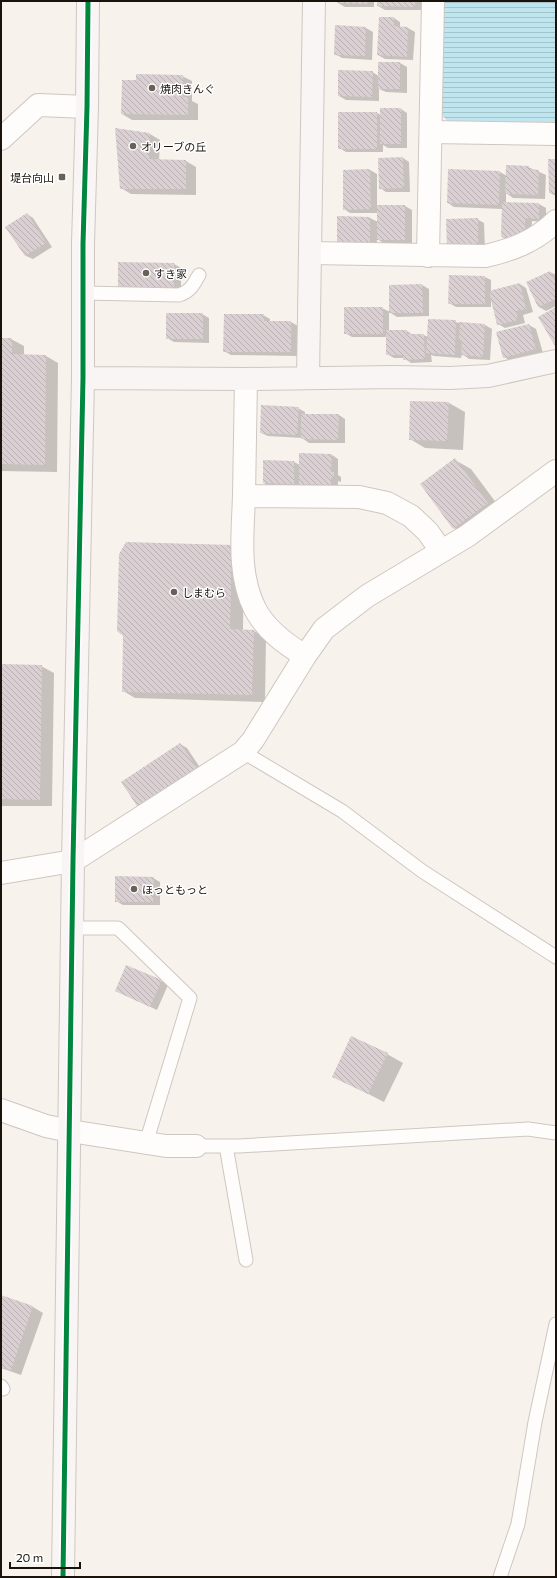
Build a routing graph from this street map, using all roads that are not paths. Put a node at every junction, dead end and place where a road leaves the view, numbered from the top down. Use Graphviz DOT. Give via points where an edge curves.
graph roads {
  1 [pos="88,1"];
  2 [pos="314,1"];
  3 [pos="433,1"];
  4 [pos="87,107"];
  5 [pos="431,132"];
  6 [pos="556,134"];
  7 [pos="1,139"];
  8 [pos="556,221"];
  9 [pos="311,253"];
  10 [pos="428,256"];
  11 [pos="199,275"];
  12 [pos="83,293"];
  13 [pos="556,361"];
  14 [pos="83,378"];
  15 [pos="308,378"];
  16 [pos="246,379"];
  17 [pos="556,471"];
  18 [pos="244,496"];
  19 [pos="441,551"];
  20 [pos="305,656"];
  21 [pos="243,752"];
  22 [pos="73,861"];
  23 [pos="1,873"];
  24 [pos="72,928"];
  25 [pos="556,957"];
  26 [pos="1,1110"];
  27 [pos="70,1132"];
  28 [pos="556,1134"];
  29 [pos="146,1143"];
  30 [pos="196,1146"];
  31 [pos="226,1146"];
  32 [pos="246,1260"];
  33 [pos="556,1324"];
  34 [pos="63,1577"];
  35 [pos="500,1577"];
  1 -- 4 [label="street"];
  2 -- 9 [label="street"];
  3 -- 5 [label="street"];
  4 -- 7 [label="street" via="38,105"];
  4 -- 12 [label="street"];
  5 -- 6 [label="street"];
  5 -- 10 [label="street"];
  8 -- 10 [label="street" via="529,241 510,250 485,256"];
  9 -- 10 [label="street"];
  9 -- 15 [label="street"];
  11 -- 12 [label="lane" via="192,288 179,295"];
  12 -- 14 [label="street"];
  13 -- 15 [label="street" via="488,376"];
  14 -- 16 [label="street"];
  14 -- 22 [label="street"];
  15 -- 16 [label="street"];
  16 -- 18 [label="street"];
  17 -- 19 [label="street" via="467,536"];
  18 -- 19 [label="street" via="359,497 387,503 411,516 428,532"];
  18 -- 20 [label="street" via="242,557 246,587 255,609 269,629 284,643"];
  19 -- 20 [label="street" via="367,596 324,629"];
  20 -- 21 [label="street"];
  21 -- 22 [label="street"];
  21 -- 25 [label="lane" via="342,811 422,871"];
  22 -- 23 [label="street"];
  22 -- 24 [label="street"];
  24 -- 27 [label="street"];
  24 -- 29 [label="lane" via="118,928 190,998"];
  26 -- 27 [label="street"];
  27 -- 29 [label="street"];
  27 -- 34 [label="street"];
  28 -- 31 [label="lane" via="528,1128"];
  29 -- 30 [label="street"];
  30 -- 31 [label="lane"];
  31 -- 32 [label="lane"];
  33 -- 35 [label="lane" via="518,1524"];
}
